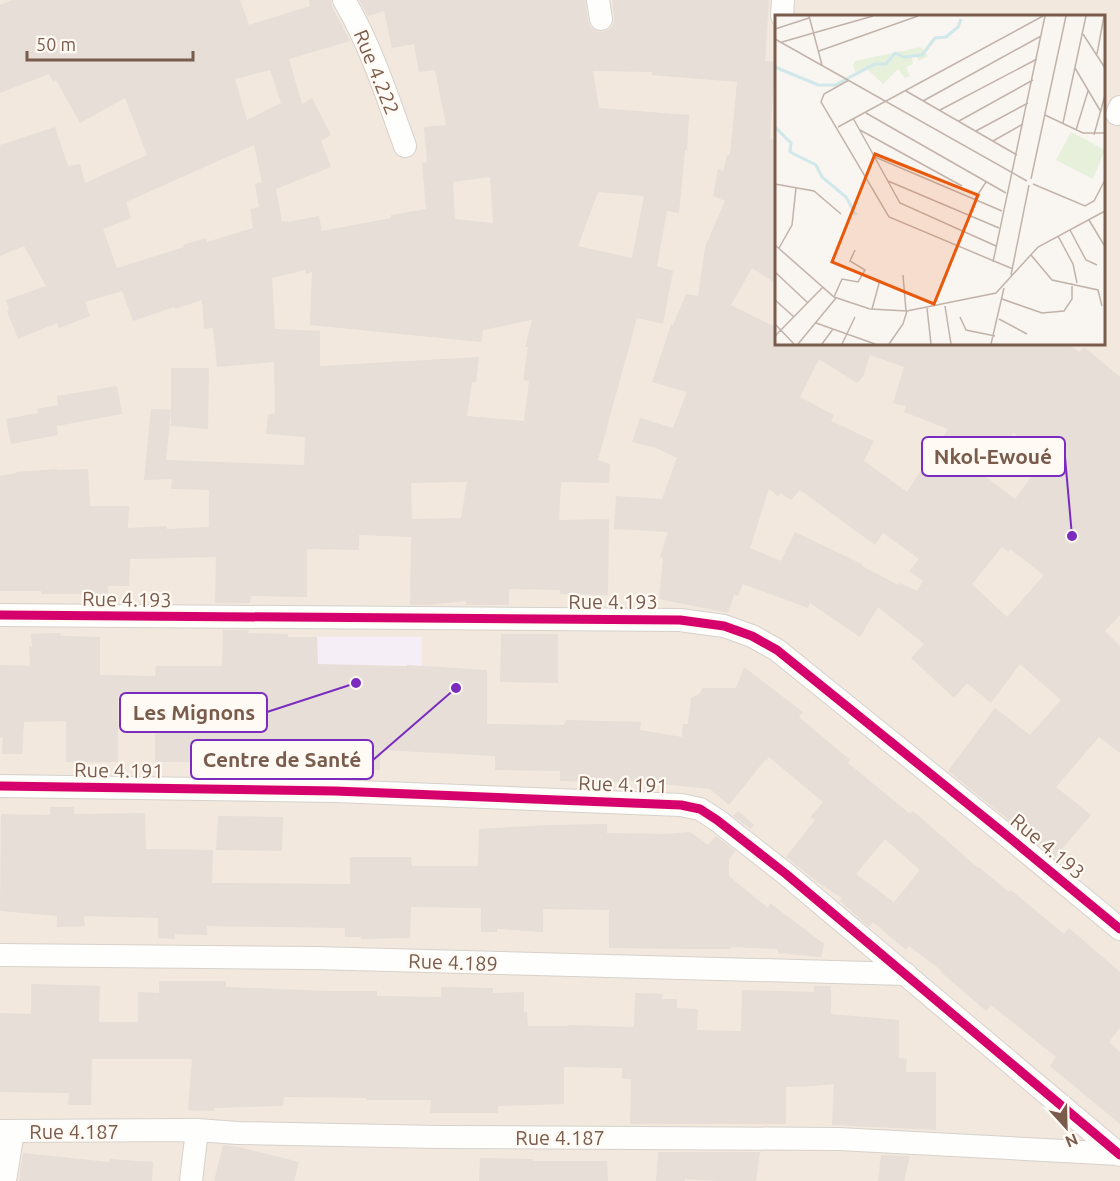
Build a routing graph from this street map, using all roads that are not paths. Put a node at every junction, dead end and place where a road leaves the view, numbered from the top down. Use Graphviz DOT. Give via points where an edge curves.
graph roads {
  1 [pos="344,0"];
  2 [pos="783,0"];
  3 [pos="782,15"];
  4 [pos="405,146"];
  5 [pos="0,615"];
  6 [pos="0,786"];
  7 [pos="1120,930"];
  8 [pos="0,955"];
  9 [pos="906,974"];
  10 [pos="197,1130"];
  11 [pos="6,1131"];
  12 [pos="1119,1154"];
  13 [pos="5,1181"];
  14 [pos="191,1181"];
  1 -- 4 [label="street, Rue 4.222" via="379,72"];
  2 -- 3 [label="street"];
  5 -- 7 [label="street, Rue 4.193" via="680,620 724,626 777,650"];
  6 -- 9 [label="street, Rue 4.191" via="335,791 681,805 700,809 717,820"];
  8 -- 9 [label="street, Rue 4.189" via="315,958"];
  9 -- 12 [label="street, Rue 4.191"];
  10 -- 11 [label="street, Rue 4.187"];
  10 -- 12 [label="street, Rue 4.187" via="438,1137 839,1139"];
  10 -- 14 [label="street"];
  11 -- 13 [label="street"];
}
